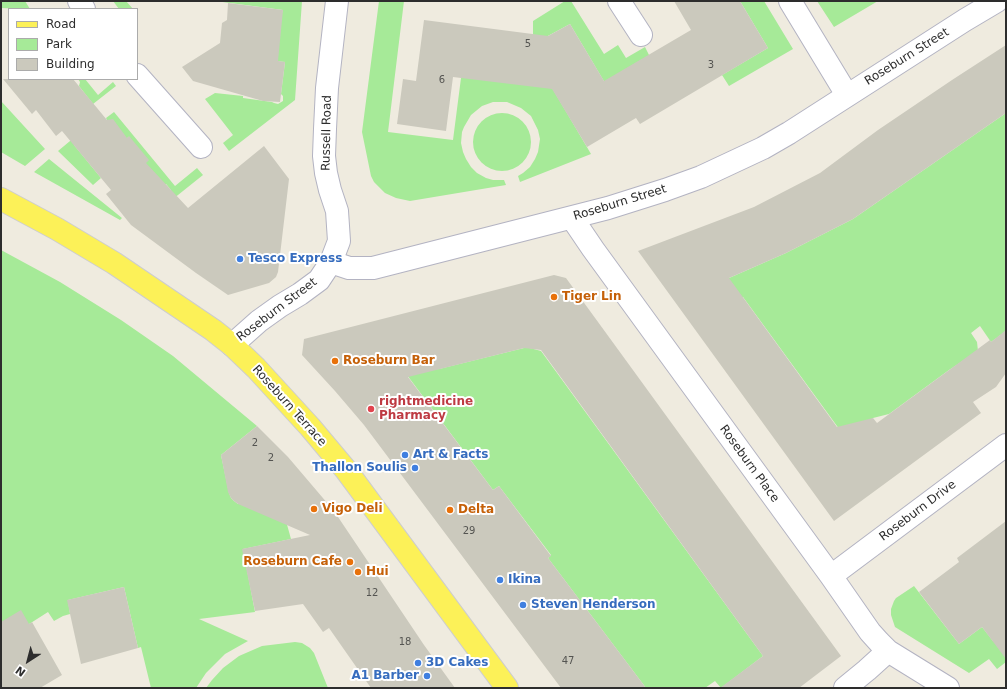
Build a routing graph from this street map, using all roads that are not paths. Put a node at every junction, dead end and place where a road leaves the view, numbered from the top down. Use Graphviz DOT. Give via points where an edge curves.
graph roads {
  1 [pos="337,1"];
  2 [pos="619,1"];
  3 [pos="790,1"];
  4 [pos="997,1"];
  5 [pos="641,35"];
  6 [pos="138,76"];
  7 [pos="847,95"];
  8 [pos="201,148"];
  9 [pos="1,199"];
  10 [pos="572,218"];
  11 [pos="331,262"];
  12 [pos="232,345"];
  13 [pos="1006,445"];
  14 [pos="831,576"];
  15 [pos="888,651"];
  16 [pos="507,688"];
  17 [pos="845,688"];
  18 [pos="948,688"];
  1 -- 11 [label="street, Russell Road" via="327,88 324,156 337,211 338,241"];
  2 -- 5 [label="street"];
  3 -- 7 [label="street"];
  4 -- 7 [label="street, Roseburn Street"];
  6 -- 8 [label="street"];
  7 -- 10 [label="street, Roseburn Street" via="763,148 701,177 651,195"];
  9 -- 12 [label="main road, Roseburn Terrace" via="114,263"];
  10 -- 11 [label="street, Roseburn Street" via="373,268 349,268"];
  10 -- 14 [label="street, Roseburn Place"];
  11 -- 12 [label="street, Roseburn Street" via="319,280 259,321"];
  12 -- 16 [label="main road, Roseburn Terrace" via="278,391 346,470"];
  13 -- 14 [label="street, Roseburn Drive"];
  14 -- 15 [label="street, Roseburn Place" via="870,632"];
  15 -- 17 [label="street"];
  15 -- 18 [label="street, Roseburn Place"];
}
